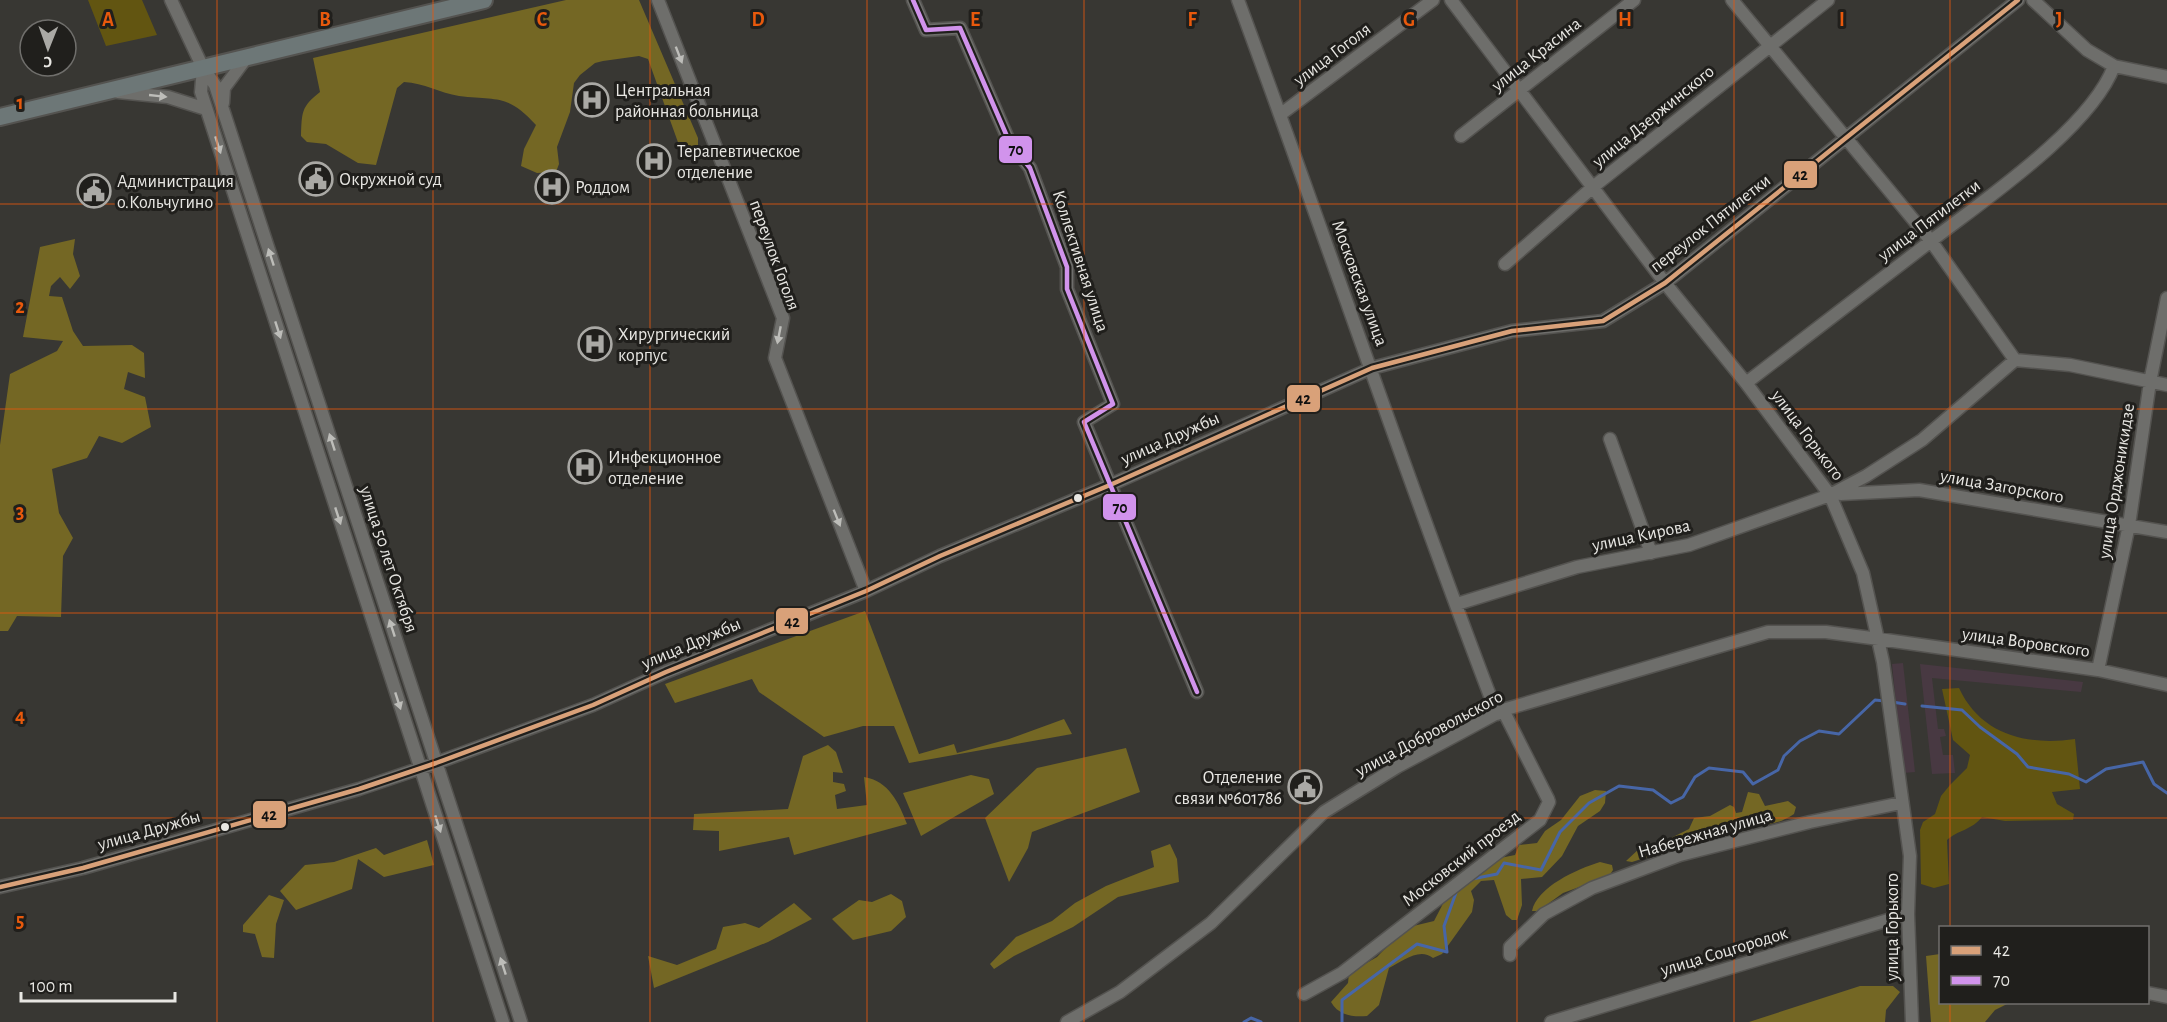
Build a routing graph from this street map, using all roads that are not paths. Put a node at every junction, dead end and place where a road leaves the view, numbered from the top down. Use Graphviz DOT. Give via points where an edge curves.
graph roads {
  1 [pos="171,0"];
  2 [pos="484,0"];
  3 [pos="658,0"];
  4 [pos="913,0"];
  5 [pos="1238,0"];
  6 [pos="1433,0"];
  7 [pos="1451,0"];
  8 [pos="1634,0"];
  9 [pos="1732,0"];
  10 [pos="1828,0"];
  11 [pos="2019,0"];
  12 [pos="2033,0"];
  13 [pos="1769,45"];
  14 [pos="247,57"];
  15 [pos="2114,66"];
  16 [pos="203,68"];
  17 [pos="2167,77"];
  18 [pos="108,91"];
  19 [pos="1518,91"];
  20 [pos="222,108"];
  21 [pos="206,109"];
  22 [pos="1281,114"];
  23 [pos="0,117"];
  24 [pos="1461,136"];
  25 [pos="1845,139"];
  26 [pos="1593,187"];
  27 [pos="1931,241"];
  28 [pos="1505,264"];
  29 [pos="1665,283"];
  30 [pos="2167,298"];
  31 [pos="2015,360"];
  32 [pos="1372,368"];
  33 [pos="2150,382"];
  34 [pos="1746,383"];
  35 [pos="2167,385"];
  36 [pos="1610,439"];
  37 [pos="1110,485"];
  38 [pos="1830,495"];
  39 [pos="2129,525"];
  40 [pos="2167,532"];
  41 [pos="1651,553"];
  42 [pos="866,591"];
  43 [pos="1457,604"];
  44 [pos="1879,639"];
  45 [pos="2098,670"];
  46 [pos="2167,685"];
  47 [pos="1197,692"];
  48 [pos="1500,712"];
  49 [pos="436,763"];
  50 [pos="420,769"];
  51 [pos="1901,803"];
  52 [pos="0,887"];
  53 [pos="1908,914"];
  54 [pos="1510,955"];
  55 [pos="2149,993"];
  56 [pos="1304,994"];
  57 [pos="2167,997"];
  58 [pos="502,1022"];
  59 [pos="521,1022"];
  60 [pos="1067,1022"];
  61 [pos="1551,1022"];
  62 [pos="1912,1022"];
  1 -- 16 [label="street"];
  2 -- 14 [label="main road"];
  3 -- 42 [label="street, переулок Гоголя, one-way" via="783,318 775,358"];
  4 -- 37 [label="street, Коллективная улица" via="926,30 960,28 1009,141 1030,168 1068,267 1067,289 1113,404 1084,422"];
  5 -- 22 [label="street, Московская улица"];
  6 -- 22 [label="street, улица Гоголя"];
  7 -- 19 [label="street, улица Горького"];
  8 -- 19 [label="street, улица Красина"];
  9 -- 13 [label="street"];
  10 -- 13 [label="street, улица Дзержинского"];
  11 -- 25 [label="street, переулок Пятилетки"];
  12 -- 15 [label="street" via="2087,50"];
  13 -- 25 [label="street"];
  13 -- 26 [label="street, улица Дзержинского"];
  14 -- 16 [label="main road"];
  14 -- 20 [label="street" via="224,88"];
  15 -- 17 [label="street"];
  15 -- 27 [label="street, улица Пятилетки" via="2109,81 2072,126 2000,189"];
  16 -- 18 [label="main road"];
  16 -- 20 [label="street, улица 50 лет Октября" via="215,85"];
  16 -- 21 [label="street, улица 50 лет Октября" via="201,92"];
  18 -- 21 [label="street, one-way" via="168,97"];
  18 -- 23 [label="main road"];
  19 -- 24 [label="street, улица Красина"];
  19 -- 26 [label="street, улица Горького"];
  49 -- 20 [label="street, улица 50 лет Октября, one-way"];
  21 -- 50 [label="street, улица 50 лет Октября, one-way"];
  22 -- 32 [label="street, Московская улица"];
  25 -- 27 [label="street"];
  25 -- 29 [label="street, переулок Пятилетки"];
  26 -- 28 [label="street, улица Дзержинского"];
  26 -- 29 [label="street, улица Горького"];
  27 -- 31 [label="street"];
  27 -- 34 [label="street, улица Пятилетки"];
  29 -- 32 [label="street, переулок Пятилетки" via="1603,321 1512,331"];
  29 -- 34 [label="street, улица Горького"];
  30 -- 33 [label="street, улица Орджоникидзе"];
  31 -- 33 [label="street" via="2070,365"];
  31 -- 38 [label="street" via="1922,440"];
  32 -- 37 [label="street, улица Дружбы"];
  32 -- 43 [label="street, Московская улица"];
  33 -- 35 [label="street"];
  33 -- 39 [label="street, улица Орджоникидзе"];
  34 -- 38 [label="street, улица Горького"];
  36 -- 41 [label="street"];
  37 -- 42 [label="street, улица Дружбы"];
  37 -- 47 [label="street, Коллективная улица"];
  38 -- 39 [label="street, улица Загорского" via="1919,490"];
  38 -- 41 [label="street, улица Кирова" via="1689,545"];
  38 -- 44 [label="street, улица Горького" via="1863,573"];
  39 -- 40 [label="street, улица Загорского"];
  39 -- 45 [label="street, улица Орджоникидзе"];
  41 -- 43 [label="street, улица Кирова" via="1577,567"];
  42 -- 49 [label="street, улица Дружбы" via="593,705"];
  43 -- 48 [label="street, Московская улица"];
  44 -- 45 [label="street, улица Воровского"];
  44 -- 48 [label="street, улица Добровольского" via="1827,632 1768,632"];
  44 -- 51 [label="street, улица Горького"];
  45 -- 46 [label="street, улица Воровского"];
  48 -- 56 [label="street, Московский проезд" via="1548,799 1540,820 1342,973"];
  48 -- 60 [label="street, улица Добровольского" via="1397,766 1324,812 1211,923 1120,993"];
  49 -- 50 [label="street, улица Дружбы"];
  59 -- 49 [label="street, улица 50 лет Октября, one-way"];
  50 -- 52 [label="street, улица Дружбы" via="83,868"];
  50 -- 58 [label="street, улица 50 лет Октября, one-way"];
  51 -- 53 [label="street, улица Горького" via="1910,856"];
  51 -- 54 [label="street, Набережная улица" via="1806,822 1680,855 1592,888 1544,915 1510,947"];
  53 -- 61 [label="street, улица Соцгородок"];
  53 -- 62 [label="street, улица Горького"];
  55 -- 57 [label="street"];
}
